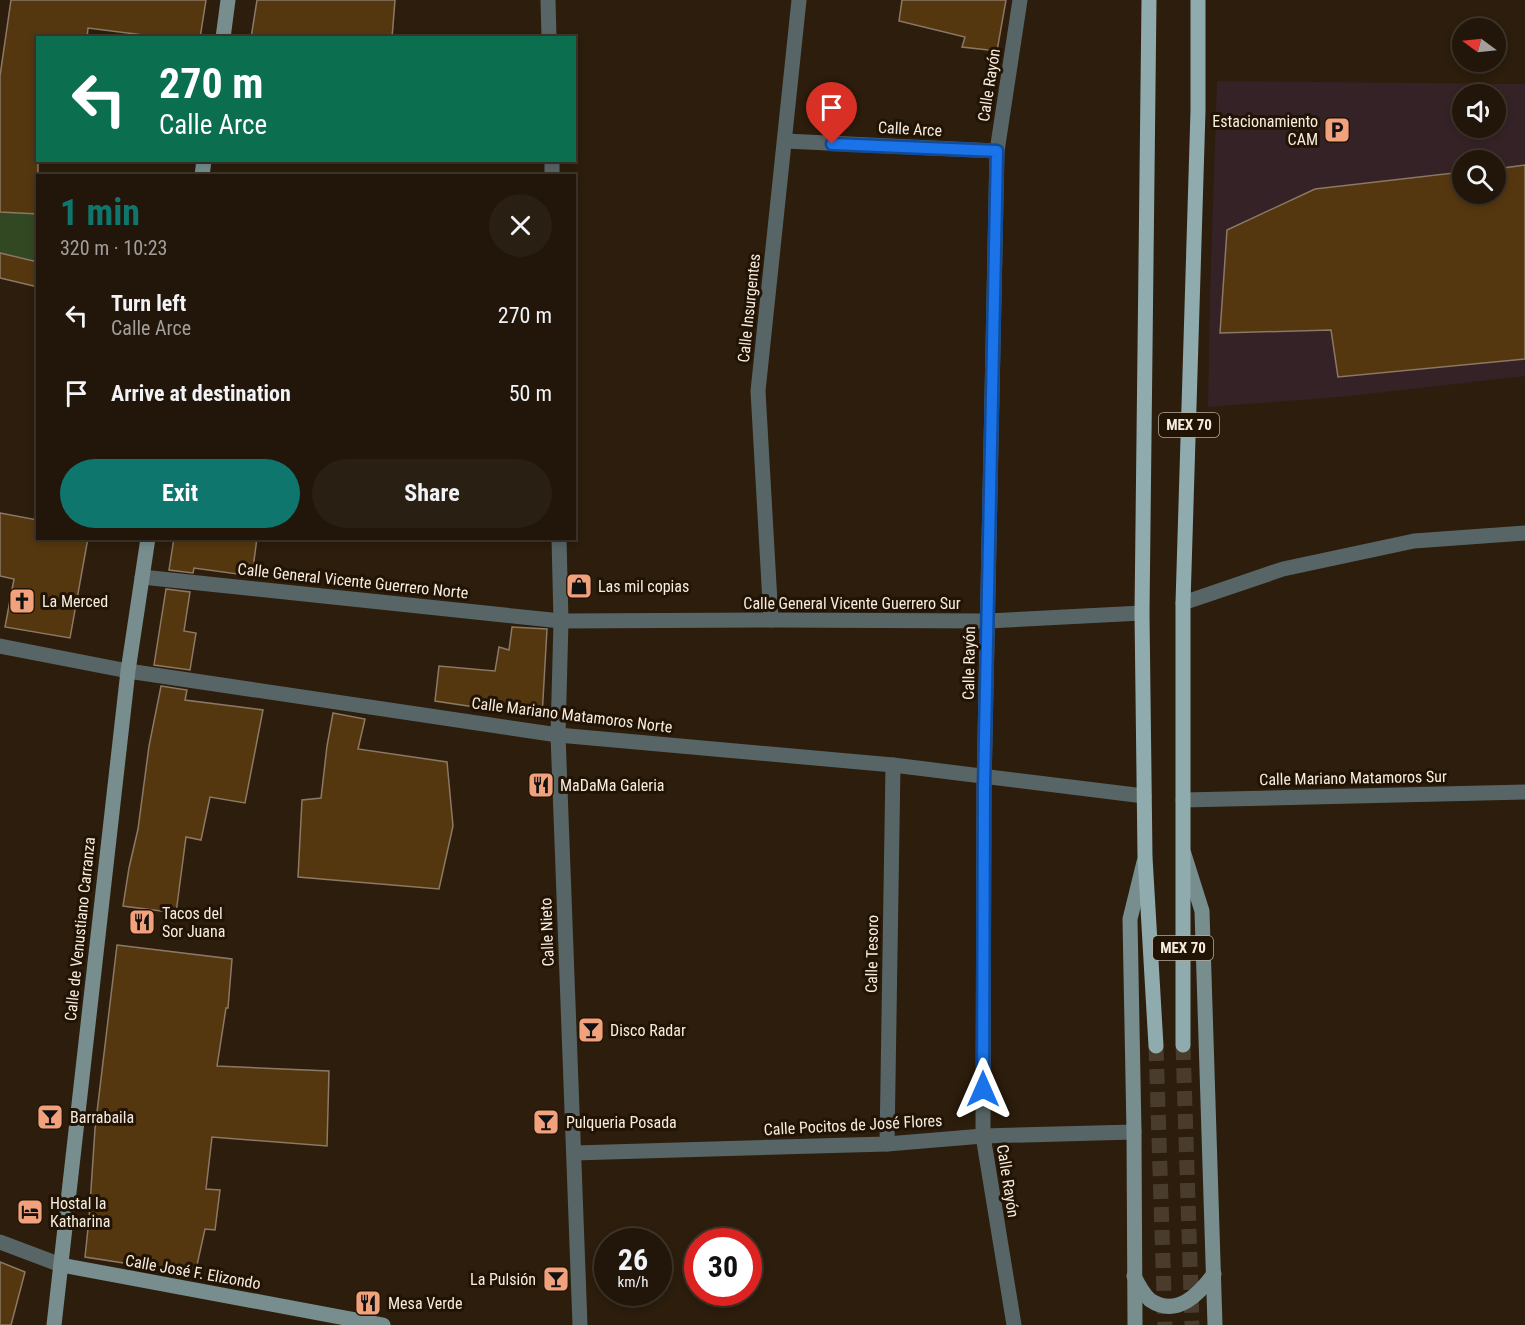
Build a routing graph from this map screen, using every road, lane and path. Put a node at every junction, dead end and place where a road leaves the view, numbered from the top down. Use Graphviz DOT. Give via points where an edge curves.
graph roads {
  1 [pos="228,0"];
  2 [pos="548,0"];
  3 [pos="799,0"];
  4 [pos="1020,0"];
  5 [pos="1149,0"];
  6 [pos="1198,0"];
  7 [pos="223,36"];
  8 [pos="549,36"];
  9 [pos="784,141"];
  10 [pos="997,151"];
  11 [pos="1525,533"];
  12 [pos="148,540"];
  13 [pos="559,540"];
  14 [pos="142,577"];
  15 [pos="1184,603"];
  16 [pos="1142,613"];
  17 [pos="771,620"];
  18 [pos="561,621"];
  19 [pos="987,621"];
  20 [pos="0,646"];
  21 [pos="128,671"];
  22 [pos="558,735"];
  23 [pos="893,765"];
  24 [pos="985,777"];
  25 [pos="1525,792"];
  26 [pos="1144,796"];
  27 [pos="1183,800"];
  28 [pos="1183,851"];
  29 [pos="1145,857"];
  30 [pos="1183,1045"];
  31 [pos="1156,1046"];
  32 [pos="1134,1132"];
  33 [pos="983,1136"];
  34 [pos="887,1144"];
  35 [pos="573,1153"];
  36 [pos="0,1242"];
  37 [pos="61,1265"];
  38 [pos="1214,1274"];
  39 [pos="1134,1276"];
  40 [pos="54,1325"];
  41 [pos="383,1325"];
  42 [pos="580,1325"];
  43 [pos="1014,1325"];
  44 [pos="1135,1325"];
  45 [pos="1215,1325"];
  1 -- 7 [label="street"];
  2 -- 8 [label="street"];
  3 -- 9 [label="street, Calle Insurgentes"];
  4 -- 10 [label="street, Calle Rayón"];
  5 -- 16 [label="main road, MEX 70"];
  6 -- 15 [label="main road, MEX 70"];
  9 -- 10 [label="street, Calle Arce"];
  9 -- 17 [label="street, Calle Insurgentes" via="758,392"];
  10 -- 19 [label="street, Calle Rayón"];
  11 -- 15 [label="street" via="1414,541 1284,569"];
  12 -- 14 [label="street, Calle de Venustiano Carranza"];
  13 -- 18 [label="street, Calle Nieto"];
  14 -- 18 [label="street, Calle General Vicente Guerrero Norte"];
  14 -- 21 [label="street, Calle de Venustiano Carranza"];
  15 -- 27 [label="main road, MEX 70"];
  16 -- 19 [label="street, Calle General Vicente Guerrero Sur"];
  16 -- 26 [label="main road, MEX 70"];
  17 -- 18 [label="street, Calle General Vicente Guerrero Sur"];
  17 -- 19 [label="street, Calle General Vicente Guerrero Sur"];
  18 -- 22 [label="street, Calle Nieto"];
  19 -- 24 [label="street, Calle Rayón"];
  20 -- 21 [label="street, Calle Mariano Matamoros Norte"];
  21 -- 22 [label="street, Calle Mariano Matamoros Norte"];
  21 -- 37 [label="street, Calle de Venustiano Carranza"];
  22 -- 23 [label="street, Calle Mariano Matamoros Norte"];
  22 -- 35 [label="street, Calle Nieto"];
  23 -- 24 [label="street, Calle Mariano Matamoros Norte"];
  23 -- 34 [label="street, Calle Tesoro"];
  24 -- 26 [label="street, Calle Mariano Matamoros Norte"];
  24 -- 33 [label="street, Calle Rayón"];
  25 -- 27 [label="street, Calle Mariano Matamoros Sur"];
  26 -- 29 [label="main road, MEX 70"];
  27 -- 28 [label="main road, MEX 70"];
  28 -- 30 [label="main road, MEX 70"];
  28 -- 38 [label="street, MEX 70" via="1202,910"];
  29 -- 31 [label="main road, MEX 70"];
  29 -- 32 [label="street, MEX 70" via="1130,920"];
  32 -- 33 [label="street, Calle Pocitos de José Flores"];
  32 -- 39 [label="street, MEX 70"];
  33 -- 34 [label="street, Calle Pocitos de José Flores"];
  33 -- 43 [label="street, Calle Rayón"];
  34 -- 35 [label="street, Calle Pocitos de José Flores"];
  35 -- 42 [label="street, Calle Nieto"];
  36 -- 37 [label="street, Calle José F. Elizondo"];
  37 -- 40 [label="street, Calle de Venustiano Carranza"];
  37 -- 41 [label="street, Calle José F. Elizondo"];
  38 -- 39 [label="street" via="1196,1296 1174,1306 1150,1300"];
  38 -- 45 [label="street, MEX 70"];
  39 -- 44 [label="street, MEX 70"];
}
